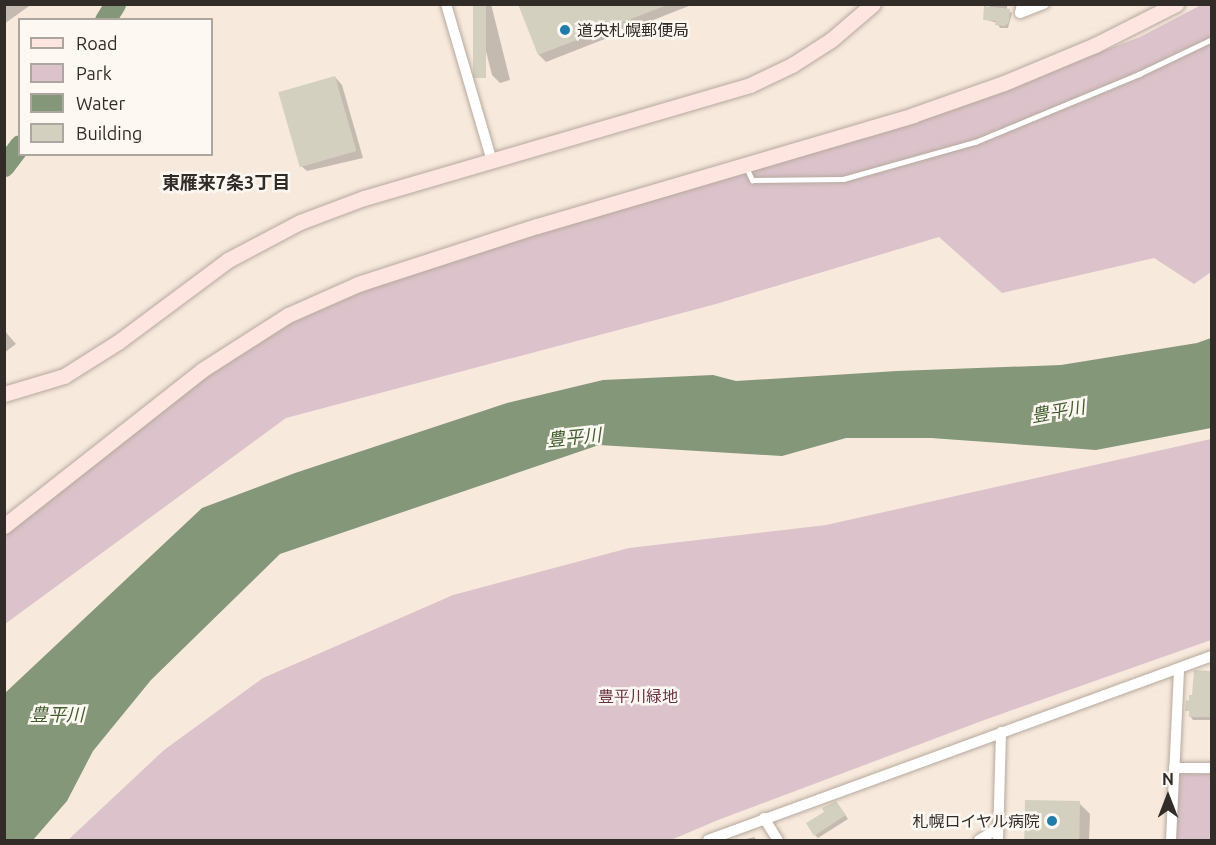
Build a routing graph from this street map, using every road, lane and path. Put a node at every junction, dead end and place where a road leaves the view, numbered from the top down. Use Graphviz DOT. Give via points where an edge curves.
graph roads {
  1 [pos="446,4"];
  2 [pos="873,4"];
  3 [pos="1022,4"];
  4 [pos="1044,4"];
  5 [pos="1176,4"];
  6 [pos="1212,39"];
  7 [pos="492,161"];
  8 [pos="744,163"];
  9 [pos="4,394"];
  10 [pos="4,526"];
  11 [pos="1212,656"];
  12 [pos="1179,668"];
  13 [pos="1000,732"];
  14 [pos="1174,768"];
  15 [pos="1212,768"];
  16 [pos="764,818"];
  17 [pos="999,828"];
  18 [pos="708,840"];
  19 [pos="778,840"];
  20 [pos="979,840"];
  21 [pos="998,840"];
  22 [pos="1171,840"];
  1 -- 7 [label="street"];
  2 -- 7 [label="street" via="831,40 750,85"];
  3 -- 4 [label="street" via="1020,13"];
  5 -- 8 [label="street" via="1095,45 1004,83 914,115"];
  6 -- 8 [label="lane" via="1139,74 975,142 843,179 752,180"];
  7 -- 9 [label="street" via="364,198 281,230 228,260 118,342 64,376"];
  8 -- 10 [label="street" via="358,284 288,315 202,370"];
  11 -- 12 [label="street"];
  12 -- 13 [label="street"];
  12 -- 14 [label="street"];
  13 -- 16 [label="street"];
  13 -- 17 [label="street"];
  14 -- 15 [label="street"];
  14 -- 22 [label="street"];
  16 -- 18 [label="street"];
  16 -- 19 [label="street"];
  17 -- 20 [label="street"];
  17 -- 21 [label="street"];
}
